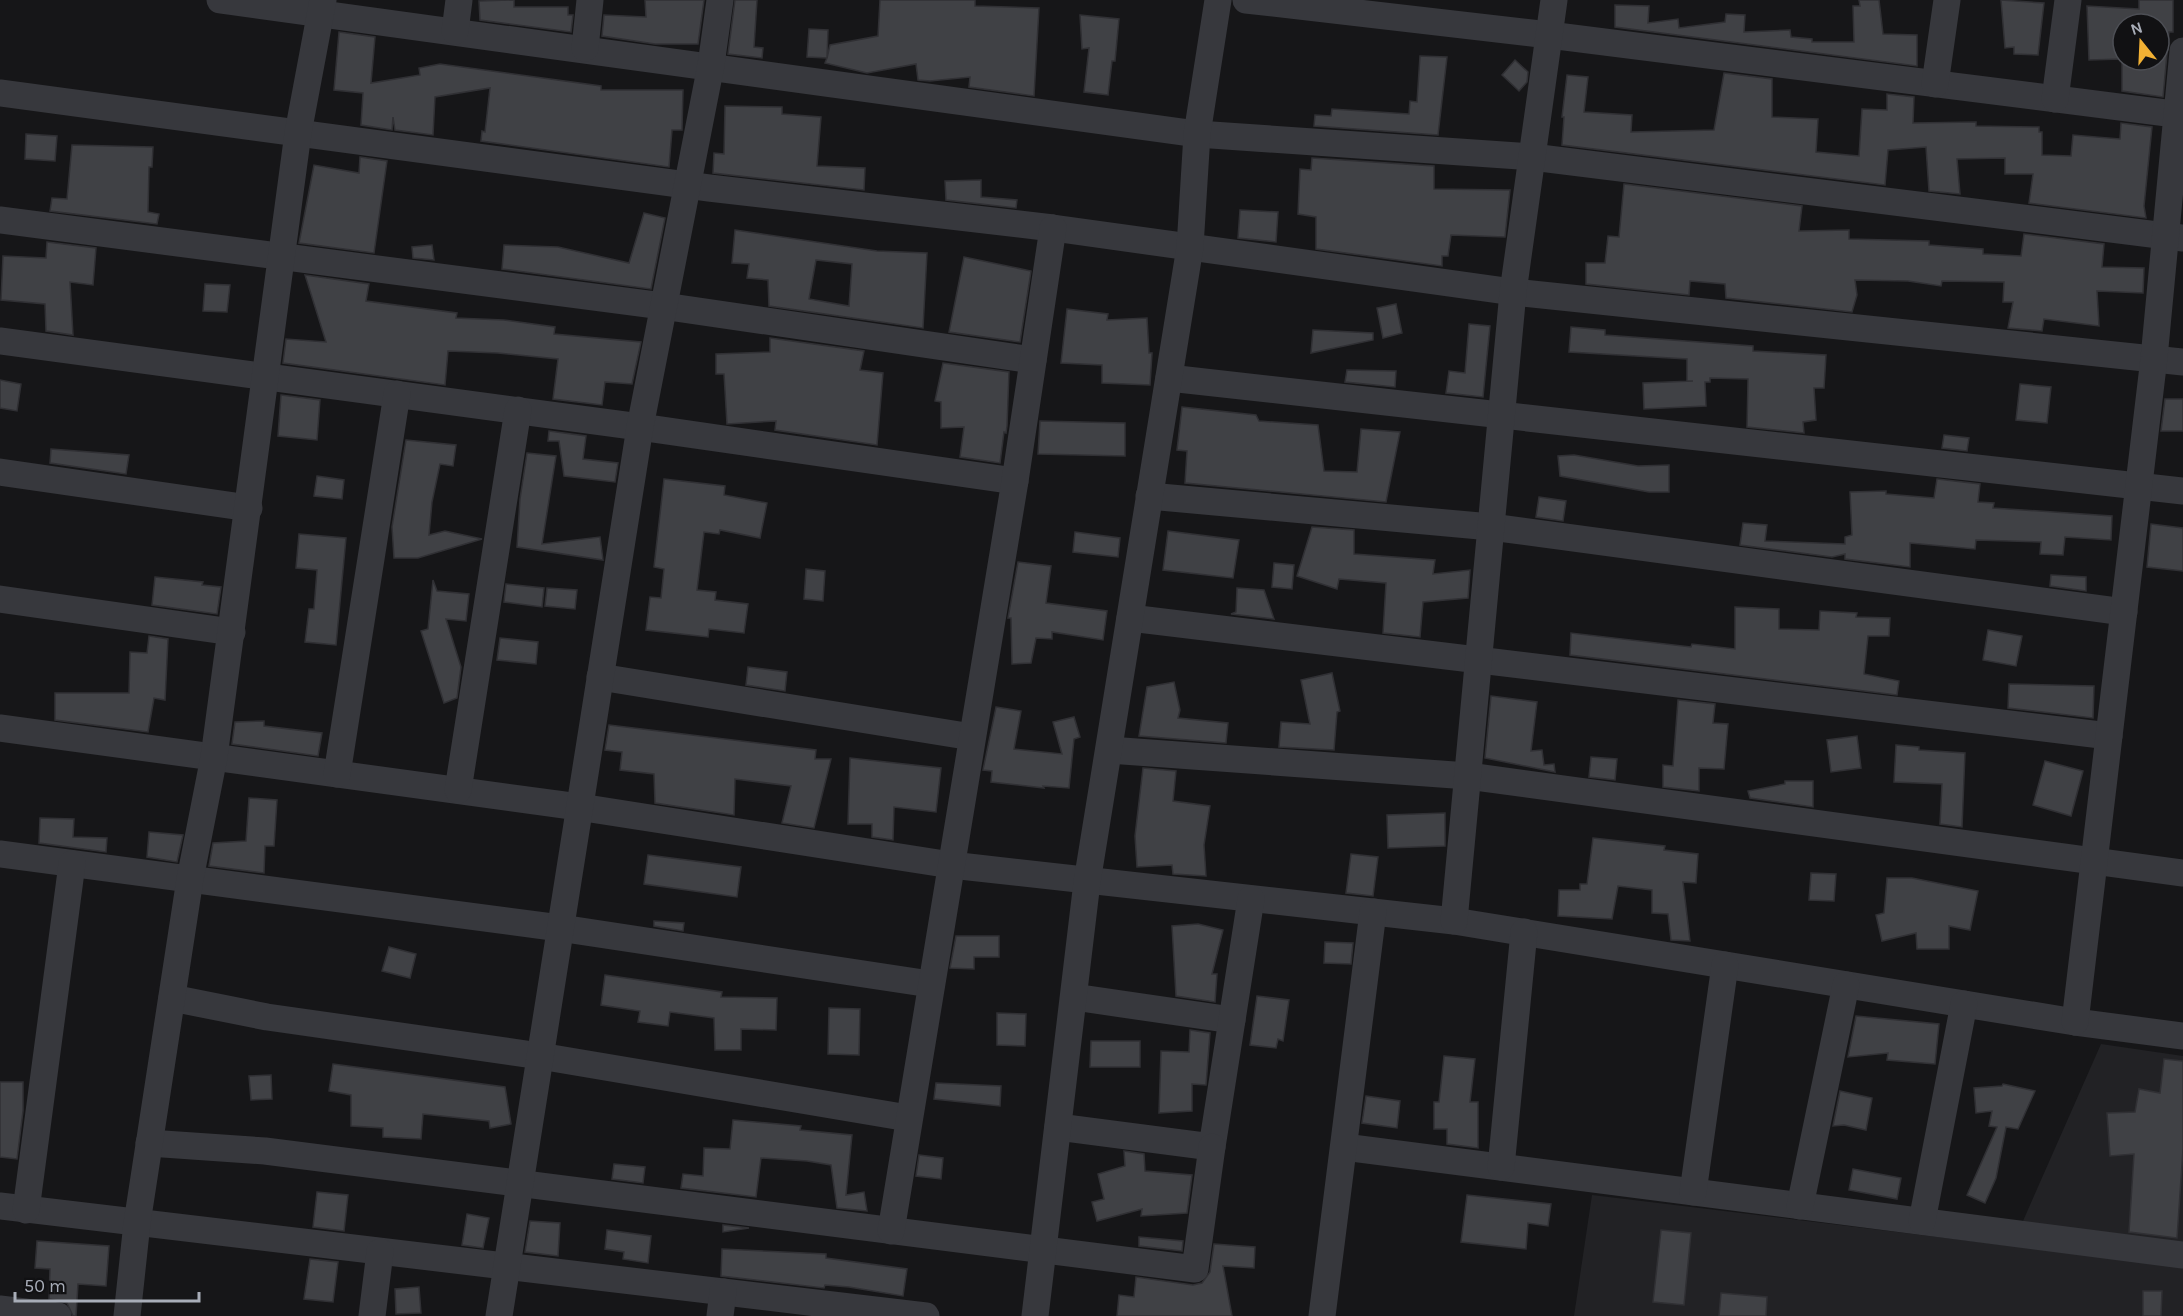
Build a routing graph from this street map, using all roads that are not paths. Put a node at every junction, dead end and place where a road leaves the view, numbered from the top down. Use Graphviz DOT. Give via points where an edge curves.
graph roads {
  1 [pos="220,0"];
  2 [pos="459,0"];
  3 [pos="590,0"];
  4 [pos="720,0"];
  5 [pos="1218,0"];
  6 [pos="1246,0"];
  7 [pos="1554,0"];
  8 [pos="1947,0"];
  9 [pos="2068,0"];
  10 [pos="322,6"];
  11 [pos="455,31"];
  12 [pos="1549,35"];
  13 [pos="585,48"];
  14 [pos="2183,51"];
  15 [pos="711,65"];
  16 [pos="1935,84"];
  17 [pos="0,93"];
  18 [pos="2055,99"];
  19 [pos="2179,115"];
  20 [pos="298,133"];
  21 [pos="1197,134"];
  22 [pos="1532,157"];
  23 [pos="687,185"];
  24 [pos="0,220"];
  25 [pos="1053,228"];
  26 [pos="2174,237"];
  27 [pos="1190,247"];
  28 [pos="282,258"];
  29 [pos="1513,292"];
  30 [pos="663,306"];
  31 [pos="0,341"];
  32 [pos="2154,358"];
  33 [pos="1033,360"];
  34 [pos="2183,362"];
  35 [pos="267,377"];
  36 [pos="1168,378"];
  37 [pos="397,394"];
  38 [pos="518,410"];
  39 [pos="1502,414"];
  40 [pos="640,427"];
  41 [pos="0,472"];
  42 [pos="1015,481"];
  43 [pos="2139,486"];
  44 [pos="2183,491"];
  45 [pos="1149,496"];
  46 [pos="249,508"];
  47 [pos="1491,527"];
  48 [pos="0,599"];
  49 [pos="2124,612"];
  50 [pos="1130,618"];
  51 [pos="232,633"];
  52 [pos="1479,660"];
  53 [pos="600,677"];
  54 [pos="0,728"];
  55 [pos="2109,736"];
  56 [pos="972,737"];
  57 [pos="1108,750"];
  58 [pos="214,757"];
  59 [pos="337,774"];
  60 [pos="1468,776"];
  61 [pos="458,790"];
  62 [pos="579,807"];
  63 [pos="0,854"];
  64 [pos="2094,861"];
  65 [pos="72,864"];
  66 [pos="951,865"];
  67 [pos="2183,873"];
  68 [pos="190,879"];
  69 [pos="1087,882"];
  70 [pos="1251,899"];
  71 [pos="1373,912"];
  72 [pos="1454,921"];
  73 [pos="560,928"];
  74 [pos="1524,932"];
  75 [pos="1725,965"];
  76 [pos="930,984"];
  77 [pos="1846,985"];
  78 [pos="1074,997"];
  79 [pos="172,998"];
  80 [pos="1964,1004"];
  81 [pos="1232,1020"];
  82 [pos="2075,1022"];
  83 [pos="2183,1036"];
  84 [pos="540,1056"];
  85 [pos="908,1118"];
  86 [pos="1058,1127"];
  87 [pos="149,1143"];
  88 [pos="1212,1147"];
  89 [pos="1344,1147"];
  90 [pos="1501,1167"];
  91 [pos="519,1185"];
  92 [pos="1693,1192"];
  93 [pos="1800,1206"];
  94 [pos="13,1208"];
  95 [pos="1922,1221"];
  96 [pos="136,1223"];
  97 [pos="891,1231"];
  98 [pos="1043,1251"];
  99 [pos="380,1252"];
  100 [pos="2183,1255"];
  101 [pos="506,1266"];
  102 [pos="722,1304"];
  103 [pos="0,1309"];
  104 [pos="58,1316"];
  105 [pos="127,1316"];
  106 [pos="372,1316"];
  107 [pos="499,1316"];
  108 [pos="927,1316"];
  109 [pos="1035,1316"];
  110 [pos="1322,1316"];
  1 -- 10 [label="street"];
  2 -- 11 [label="street"];
  3 -- 13 [label="street"];
  4 -- 15 [label="street"];
  5 -- 21 [label="street"];
  6 -- 12 [label="street"];
  7 -- 12 [label="street"];
  8 -- 16 [label="street"];
  9 -- 18 [label="street"];
  10 -- 11 [label="street"];
  10 -- 20 [label="street"];
  11 -- 13 [label="street"];
  12 -- 16 [label="street"];
  12 -- 22 [label="street"];
  13 -- 15 [label="street"];
  14 -- 19 [label="street"];
  15 -- 21 [label="street"];
  15 -- 23 [label="street"];
  16 -- 18 [label="street"];
  17 -- 20 [label="street"];
  18 -- 19 [label="street"];
  19 -- 26 [label="street"];
  20 -- 23 [label="street"];
  20 -- 28 [label="street"];
  21 -- 22 [label="street"];
  21 -- 27 [label="street"];
  22 -- 26 [label="street"];
  22 -- 29 [label="street"];
  23 -- 25 [label="street"];
  23 -- 30 [label="street"];
  24 -- 28 [label="street"];
  25 -- 27 [label="street"];
  25 -- 33 [label="street"];
  26 -- 32 [label="street"];
  27 -- 29 [label="street"];
  27 -- 36 [label="street"];
  28 -- 30 [label="street"];
  28 -- 35 [label="street"];
  29 -- 32 [label="street"];
  29 -- 39 [label="street"];
  30 -- 33 [label="street"];
  30 -- 40 [label="street"];
  31 -- 35 [label="street"];
  32 -- 34 [label="street"];
  32 -- 43 [label="street"];
  33 -- 42 [label="street"];
  35 -- 37 [label="street"];
  35 -- 46 [label="street"];
  36 -- 39 [label="street"];
  36 -- 45 [label="street"];
  37 -- 38 [label="street"];
  37 -- 59 [label="street"];
  38 -- 40 [label="street"];
  38 -- 61 [label="street"];
  39 -- 43 [label="street"];
  39 -- 47 [label="street"];
  40 -- 42 [label="street"];
  40 -- 53 [label="street"];
  41 -- 46 [label="street"];
  42 -- 56 [label="street"];
  43 -- 44 [label="street"];
  43 -- 49 [label="street"];
  45 -- 47 [label="street"];
  45 -- 50 [label="street"];
  46 -- 51 [label="street"];
  47 -- 49 [label="street"];
  47 -- 52 [label="street"];
  48 -- 51 [label="street"];
  49 -- 55 [label="street"];
  50 -- 52 [label="street"];
  50 -- 57 [label="street"];
  51 -- 58 [label="street"];
  52 -- 55 [label="street"];
  52 -- 60 [label="street"];
  53 -- 56 [label="street"];
  53 -- 62 [label="street"];
  54 -- 58 [label="street"];
  55 -- 64 [label="street"];
  56 -- 66 [label="street"];
  57 -- 60 [label="street"];
  57 -- 69 [label="street"];
  58 -- 59 [label="street"];
  58 -- 68 [label="street"];
  59 -- 61 [label="street"];
  60 -- 64 [label="street"];
  60 -- 72 [label="street"];
  61 -- 62 [label="street"];
  62 -- 66 [label="street"];
  62 -- 73 [label="street"];
  63 -- 65 [label="street"];
  64 -- 67 [label="street"];
  64 -- 82 [label="street"];
  65 -- 68 [label="street"];
  65 -- 94 [label="street"];
  66 -- 69 [label="street"];
  66 -- 76 [label="street"];
  68 -- 73 [label="street"];
  68 -- 79 [label="street"];
  69 -- 70 [label="street"];
  69 -- 78 [label="street"];
  70 -- 71 [label="street"];
  70 -- 81 [label="street"];
  71 -- 72 [label="street"];
  71 -- 89 [label="street"];
  72 -- 74 [label="street"];
  73 -- 76 [label="street"];
  73 -- 84 [label="street"];
  74 -- 75 [label="street"];
  74 -- 90 [label="street"];
  75 -- 77 [label="street"];
  75 -- 92 [label="street"];
  76 -- 85 [label="street"];
  77 -- 80 [label="street"];
  77 -- 93 [label="street"];
  78 -- 81 [label="street"];
  78 -- 86 [label="street"];
  79 -- 84 [label="street" via="267,1017"];
  79 -- 87 [label="street"];
  80 -- 82 [label="street"];
  80 -- 95 [label="street"];
  81 -- 88 [label="street"];
  82 -- 83 [label="street"];
  84 -- 85 [label="street"];
  84 -- 91 [label="street"];
  85 -- 97 [label="street"];
  86 -- 88 [label="street"];
  86 -- 98 [label="street"];
  87 -- 91 [label="street" via="265,1151"];
  87 -- 96 [label="street"];
  88 -- 98 [label="street" via="1195,1269"];
  89 -- 90 [label="street"];
  89 -- 110 [label="street"];
  90 -- 92 [label="street"];
  91 -- 97 [label="street"];
  91 -- 101 [label="street"];
  92 -- 93 [label="street"];
  93 -- 95 [label="street"];
  94 -- 96 [label="street"];
  95 -- 100 [label="street"];
  96 -- 99 [label="street"];
  96 -- 105 [label="street"];
  97 -- 98 [label="street"];
  98 -- 109 [label="street"];
  99 -- 101 [label="street"];
  99 -- 106 [label="street"];
  101 -- 102 [label="street"];
  101 -- 107 [label="street"];
  102 -- 108 [label="street"];
  103 -- 104 [label="street"];
}
